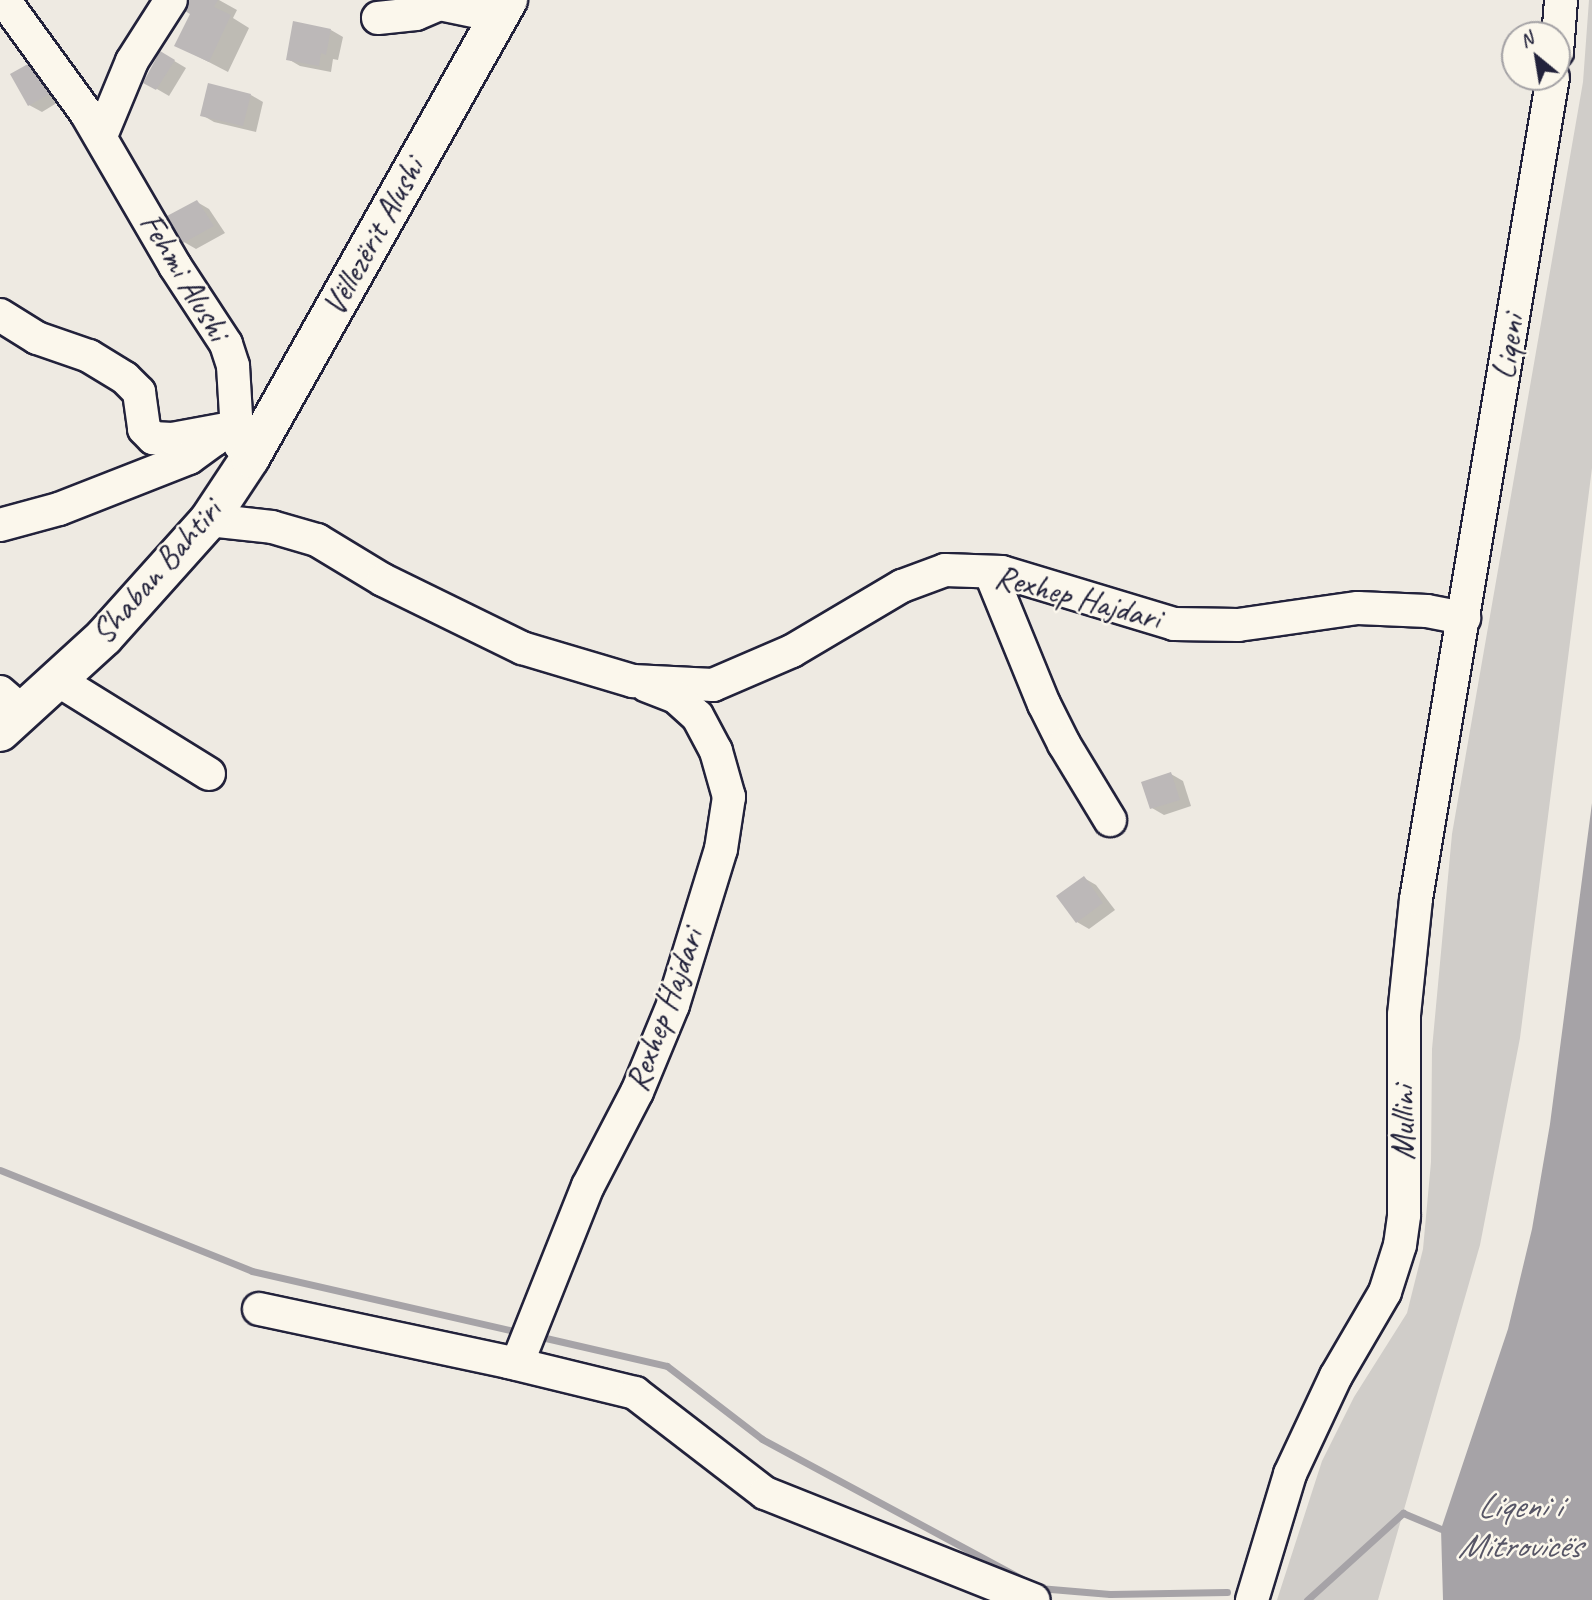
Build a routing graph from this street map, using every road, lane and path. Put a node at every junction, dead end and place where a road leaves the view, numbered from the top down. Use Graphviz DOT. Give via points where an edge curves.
graph roads {
  1 [pos="171,0"];
  2 [pos="1561,0"];
  3 [pos="503,8"];
  4 [pos="7,16"];
  5 [pos="378,18"];
  6 [pos="1559,21"];
  7 [pos="1551,91"];
  8 [pos="101,136"];
  9 [pos="0,315"];
  10 [pos="235,439"];
  11 [pos="209,520"];
  12 [pos="0,526"];
  13 [pos="990,572"];
  14 [pos="1464,618"];
  15 [pos="56,679"];
  16 [pos="633,681"];
  17 [pos="7,712"];
  18 [pos="209,774"];
  19 [pos="1110,820"];
  20 [pos="259,1309"];
  21 [pos="517,1364"];
  22 [pos="1034,1600"];
  23 [pos="1252,1600"];
  1 -- 8 [label="street" via="132,61"];
  2 -- 6 [label="street"];
  3 -- 5 [label="street, Vëllezërit Alushi" via="440,4 416,14"];
  3 -- 10 [label="main road, Vëllezërit Alushi"];
  4 -- 8 [label="street, Fehmi Alushi"];
  7 -- 14 [label="street, Liqeni"];
  8 -- 10 [label="street, Fehmi Alushi" via="175,266 226,344 233,366"];
  9 -- 10 [label="street" via="37,338 89,356 125,378 139,391 145,429 153,438"];
  10 -- 11 [label="main road, Shaban Bahtiri"];
  10 -- 12 [label="street" via="214,440 188,458 59,509"];
  11 -- 15 [label="main road, Shaban Bahtiri" via="104,637"];
  11 -- 16 [label="street, Rexhep Hajdari" via="272,527 317,540 383,580 522,648"];
  13 -- 14 [label="street, Rexhep Hajdari" via="1174,624 1238,625 1358,608"];
  13 -- 16 [label="street, Rexhep Hajdari" via="945,570 902,586 792,651 713,685"];
  13 -- 19 [label="street" via="1044,704"];
  14 -- 23 [label="street, Mullini" via="1408,969 1400,1245 1385,1292 1336,1376 1290,1474"];
  15 -- 17 [label="main road, Shaban Bahtiri"];
  15 -- 18 [label="street"];
  16 -- 21 [label="street, Rexhep Hajdari" via="676,697 697,716 716,751 729,797 721,849 673,1005 588,1186"];
  20 -- 21 [label="street"];
  21 -- 22 [label="street" via="635,1393 765,1493"];
}
